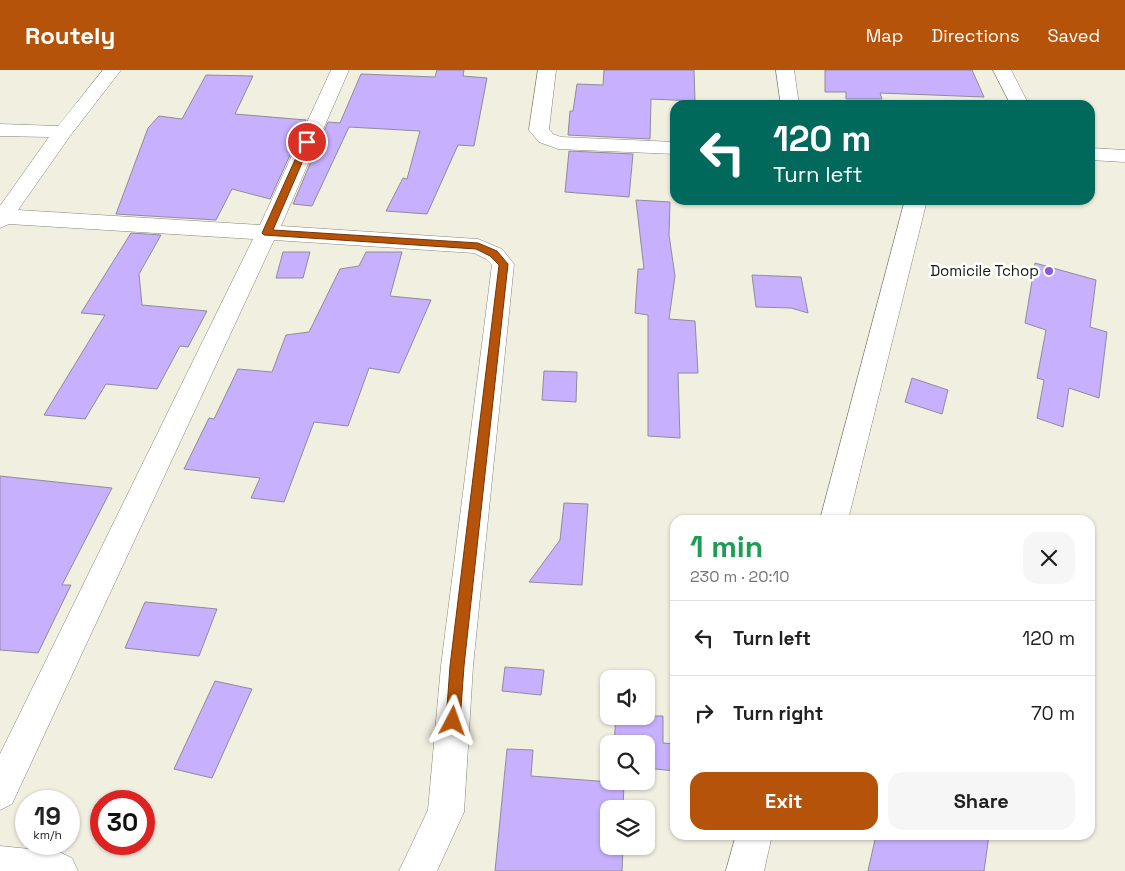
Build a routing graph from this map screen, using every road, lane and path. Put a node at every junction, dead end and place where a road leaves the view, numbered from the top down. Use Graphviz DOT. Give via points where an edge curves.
graph roads {
  1 [pos="112,70"];
  2 [pos="340,70"];
  3 [pos="547,70"];
  4 [pos="785,70"];
  5 [pos="1002,70"];
  6 [pos="789,100"];
  7 [pos="1017,100"];
  8 [pos="0,130"];
  9 [pos="63,132"];
  10 [pos="670,148"];
  11 [pos="1095,154"];
  12 [pos="1125,156"];
  13 [pos="915,205"];
  14 [pos="1,218"];
  15 [pos="267,233"];
  16 [pos="835,515"];
  17 [pos="0,792"];
  18 [pos="753,840"];
  19 [pos="0,864"];
  20 [pos="59,871"];
  21 [pos="418,871"];
  22 [pos="745,871"];
  1 -- 9 [label="street"];
  2 -- 15 [label="street"];
  3 -- 10 [label="street" via="538,130 546,138 558,143"];
  4 -- 6 [label="street"];
  5 -- 7 [label="street"];
  8 -- 9 [label="street"];
  9 -- 14 [label="street"];
  11 -- 12 [label="street"];
  13 -- 16 [label="street"];
  14 -- 15 [label="street"];
  15 -- 17 [label="street"];
  15 -- 21 [label="street" via="478,246 494,254 503,264 457,666 446,812"];
  18 -- 22 [label="street"];
  19 -- 20 [label="street"];
}
